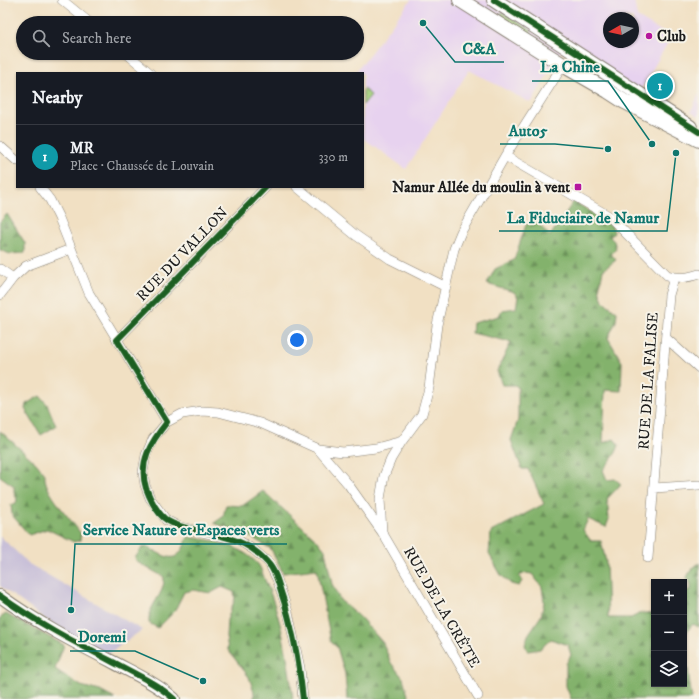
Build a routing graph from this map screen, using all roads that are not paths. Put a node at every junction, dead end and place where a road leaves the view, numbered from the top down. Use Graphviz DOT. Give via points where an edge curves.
graph roads {
  1 [pos="62,0"];
  2 [pos="494,0"];
  3 [pos="466,2"];
  4 [pos="81,16"];
  5 [pos="567,47"];
  6 [pos="134,60"];
  7 [pos="563,65"];
  8 [pos="149,72"];
  9 [pos="615,78"];
  10 [pos="608,91"];
  11 [pos="699,132"];
  12 [pos="699,140"];
  13 [pos="0,146"];
  14 [pos="505,156"];
  15 [pos="16,159"];
  16 [pos="41,188"];
  17 [pos="265,188"];
  18 [pos="298,188"];
  19 [pos="71,249"];
  20 [pos="0,269"];
  21 [pos="699,274"];
  22 [pos="13,278"];
  23 [pos="674,278"];
  24 [pos="446,287"];
  25 [pos="0,295"];
  26 [pos="666,338"];
  27 [pos="117,340"];
  28 [pos="699,368"];
  29 [pos="167,422"];
  30 [pos="402,441"];
  31 [pos="318,449"];
  32 [pos="699,485"];
  33 [pos="654,488"];
  34 [pos="382,532"];
  35 [pos="648,558"];
  36 [pos="0,596"];
  37 [pos="478,696"];
  38 [pos="174,699"];
  39 [pos="303,699"];
  1 -- 4 [label="street"];
  2 -- 5 [label="main road"];
  3 -- 7 [label="main road"];
  5 -- 7 [label="main road"];
  5 -- 9 [label="main road"];
  6 -- 8 [label="street"];
  7 -- 10 [label="main road"];
  7 -- 14 [label="street, RUE DE LA CRÊTE"];
  9 -- 10 [label="main road"];
  9 -- 11 [label="main road"];
  10 -- 12 [label="main road"];
  13 -- 15 [label="street"];
  14 -- 23 [label="street" via="609,216 667,275"];
  14 -- 24 [label="street, RUE DE LA CRÊTE" via="461,232 454,249"];
  16 -- 19 [label="street" via="59,218"];
  17 -- 27 [label="street, RUE DU VALLON"];
  18 -- 24 [label="street" via="354,234 390,259"];
  19 -- 22 [label="street" via="26,266"];
  19 -- 27 [label="street" via="89,293"];
  20 -- 22 [label="street"];
  21 -- 23 [label="street"];
  22 -- 25 [label="street"];
  23 -- 26 [label="street, RUE DE LA FALISE" via="669,295"];
  24 -- 30 [label="street, RUE DE LA CRÊTE" via="437,325 429,388 422,414"];
  26 -- 28 [label="street"];
  26 -- 33 [label="street, RUE DE LA FALISE"];
  27 -- 29 [label="street"];
  29 -- 31 [label="street" via="182,414 218,412 260,423"];
  29 -- 39 [label="street" via="153,439 146,455 145,485 150,498 166,520 180,527 238,540 269,563 288,612 300,668"];
  30 -- 31 [label="street" via="376,448 343,452"];
  30 -- 34 [label="street, RUE DE LA CRÊTE" via="384,476 380,499"];
  31 -- 34 [label="street, RUE DE LA CRÊTE" via="348,484"];
  32 -- 33 [label="street"];
  33 -- 35 [label="street, RUE DE LA FALISE"];
  34 -- 37 [label="street, RUE DE LA CRÊTE"];
  36 -- 38 [label="street" via="56,631 166,691"];
}
